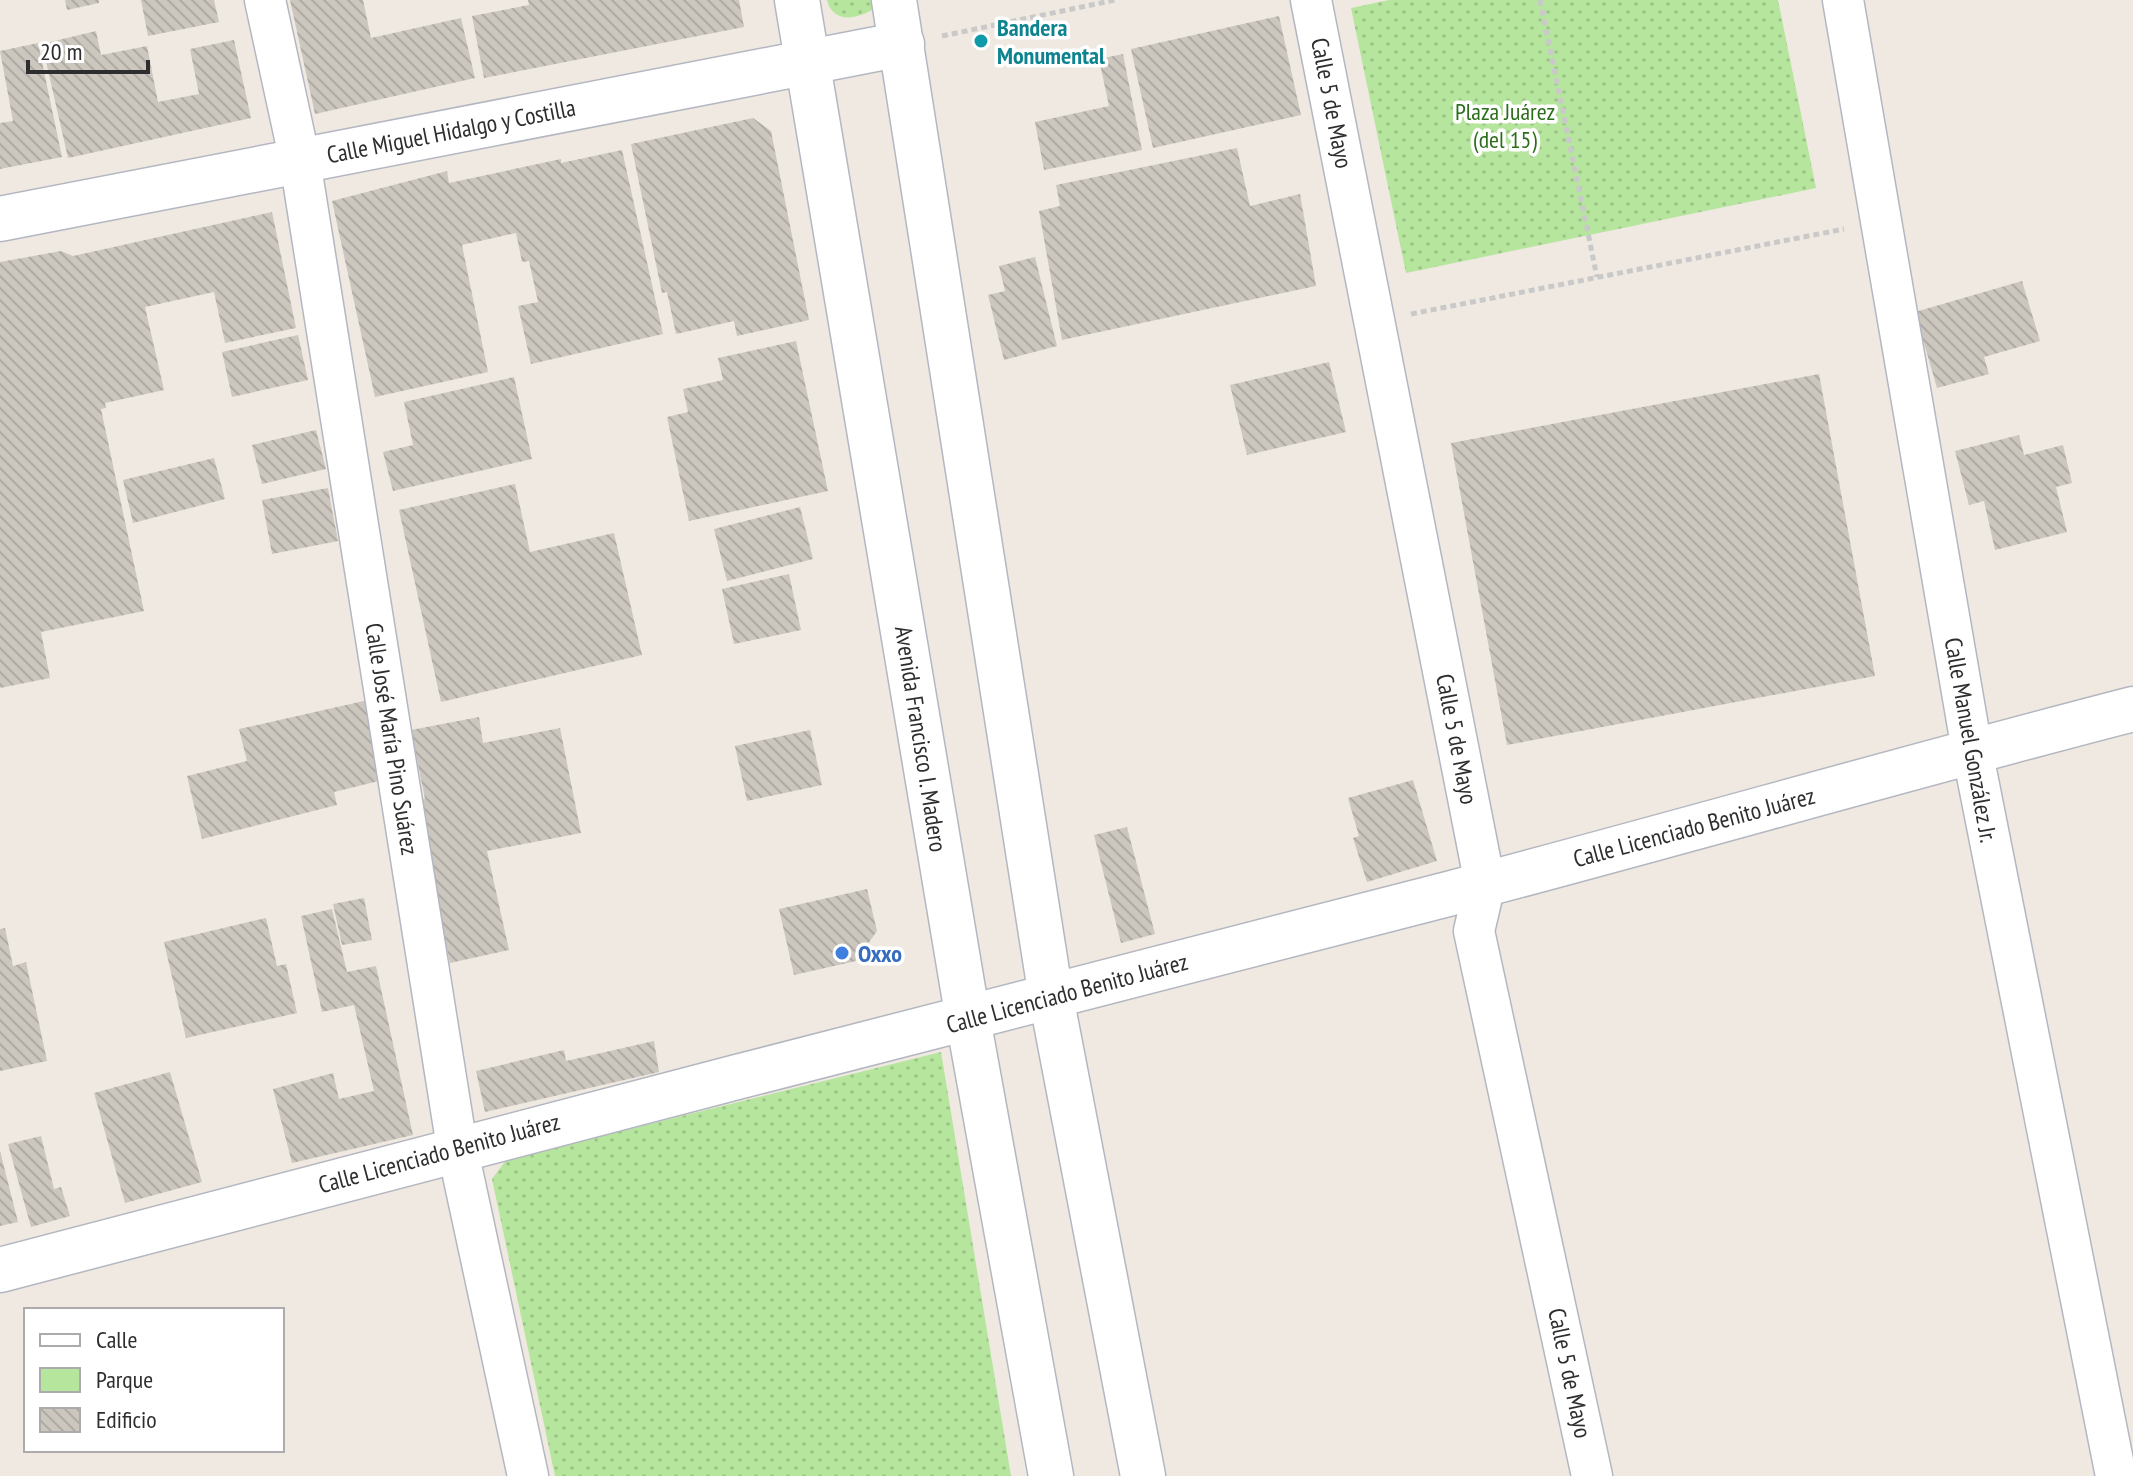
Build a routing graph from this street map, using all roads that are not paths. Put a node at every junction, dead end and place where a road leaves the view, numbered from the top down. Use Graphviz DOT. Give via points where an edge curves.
graph roads {
  1 [pos="265,0"];
  2 [pos="797,0"];
  3 [pos="894,0"];
  4 [pos="1311,0"];
  5 [pos="1843,0"];
  6 [pos="902,44"];
  7 [pos="809,62"];
  8 [pos="300,161"];
  9 [pos="0,219"];
  10 [pos="2133,709"];
  11 [pos="1972,750"];
  12 [pos="1485,884"];
  13 [pos="1051,997"];
  14 [pos="968,1019"];
  15 [pos="457,1147"];
  16 [pos="0,1270"];
  17 [pos="528,1476"];
  18 [pos="1051,1476"];
  19 [pos="1143,1476"];
  20 [pos="1592,1476"];
  21 [pos="2116,1476"];
  1 -- 8 [label="street, Calle José María Pino Suárez"];
  2 -- 7 [label="street, Avenida Francisco I. Madero"];
  3 -- 6 [label="street"];
  4 -- 12 [label="street, Calle 5 de Mayo"];
  5 -- 11 [label="street, Calle Manuel González Jr."];
  6 -- 7 [label="street, Calle Miguel Hidalgo y Costilla"];
  6 -- 13 [label="street"];
  7 -- 8 [label="street, Calle Miguel Hidalgo y Costilla"];
  7 -- 14 [label="street, Avenida Francisco I. Madero"];
  8 -- 9 [label="street, Calle Miguel Hidalgo y Costilla"];
  8 -- 15 [label="street, Calle José María Pino Suárez"];
  10 -- 11 [label="street, Calle Licenciado Benito Juárez"];
  11 -- 12 [label="street, Calle Licenciado Benito Juárez"];
  11 -- 21 [label="street, Calle Manuel González Jr."];
  12 -- 13 [label="street, Calle Licenciado Benito Juárez"];
  12 -- 20 [label="street, Calle 5 de Mayo" via="1474,931"];
  13 -- 14 [label="street, Calle Licenciado Benito Juárez"];
  13 -- 19 [label="street"];
  14 -- 15 [label="street, Calle Licenciado Benito Juárez"];
  14 -- 18 [label="street, Avenida Francisco I. Madero"];
  15 -- 16 [label="street, Calle Licenciado Benito Juárez"];
  15 -- 17 [label="street, Calle José María Pino Suárez"];
}
